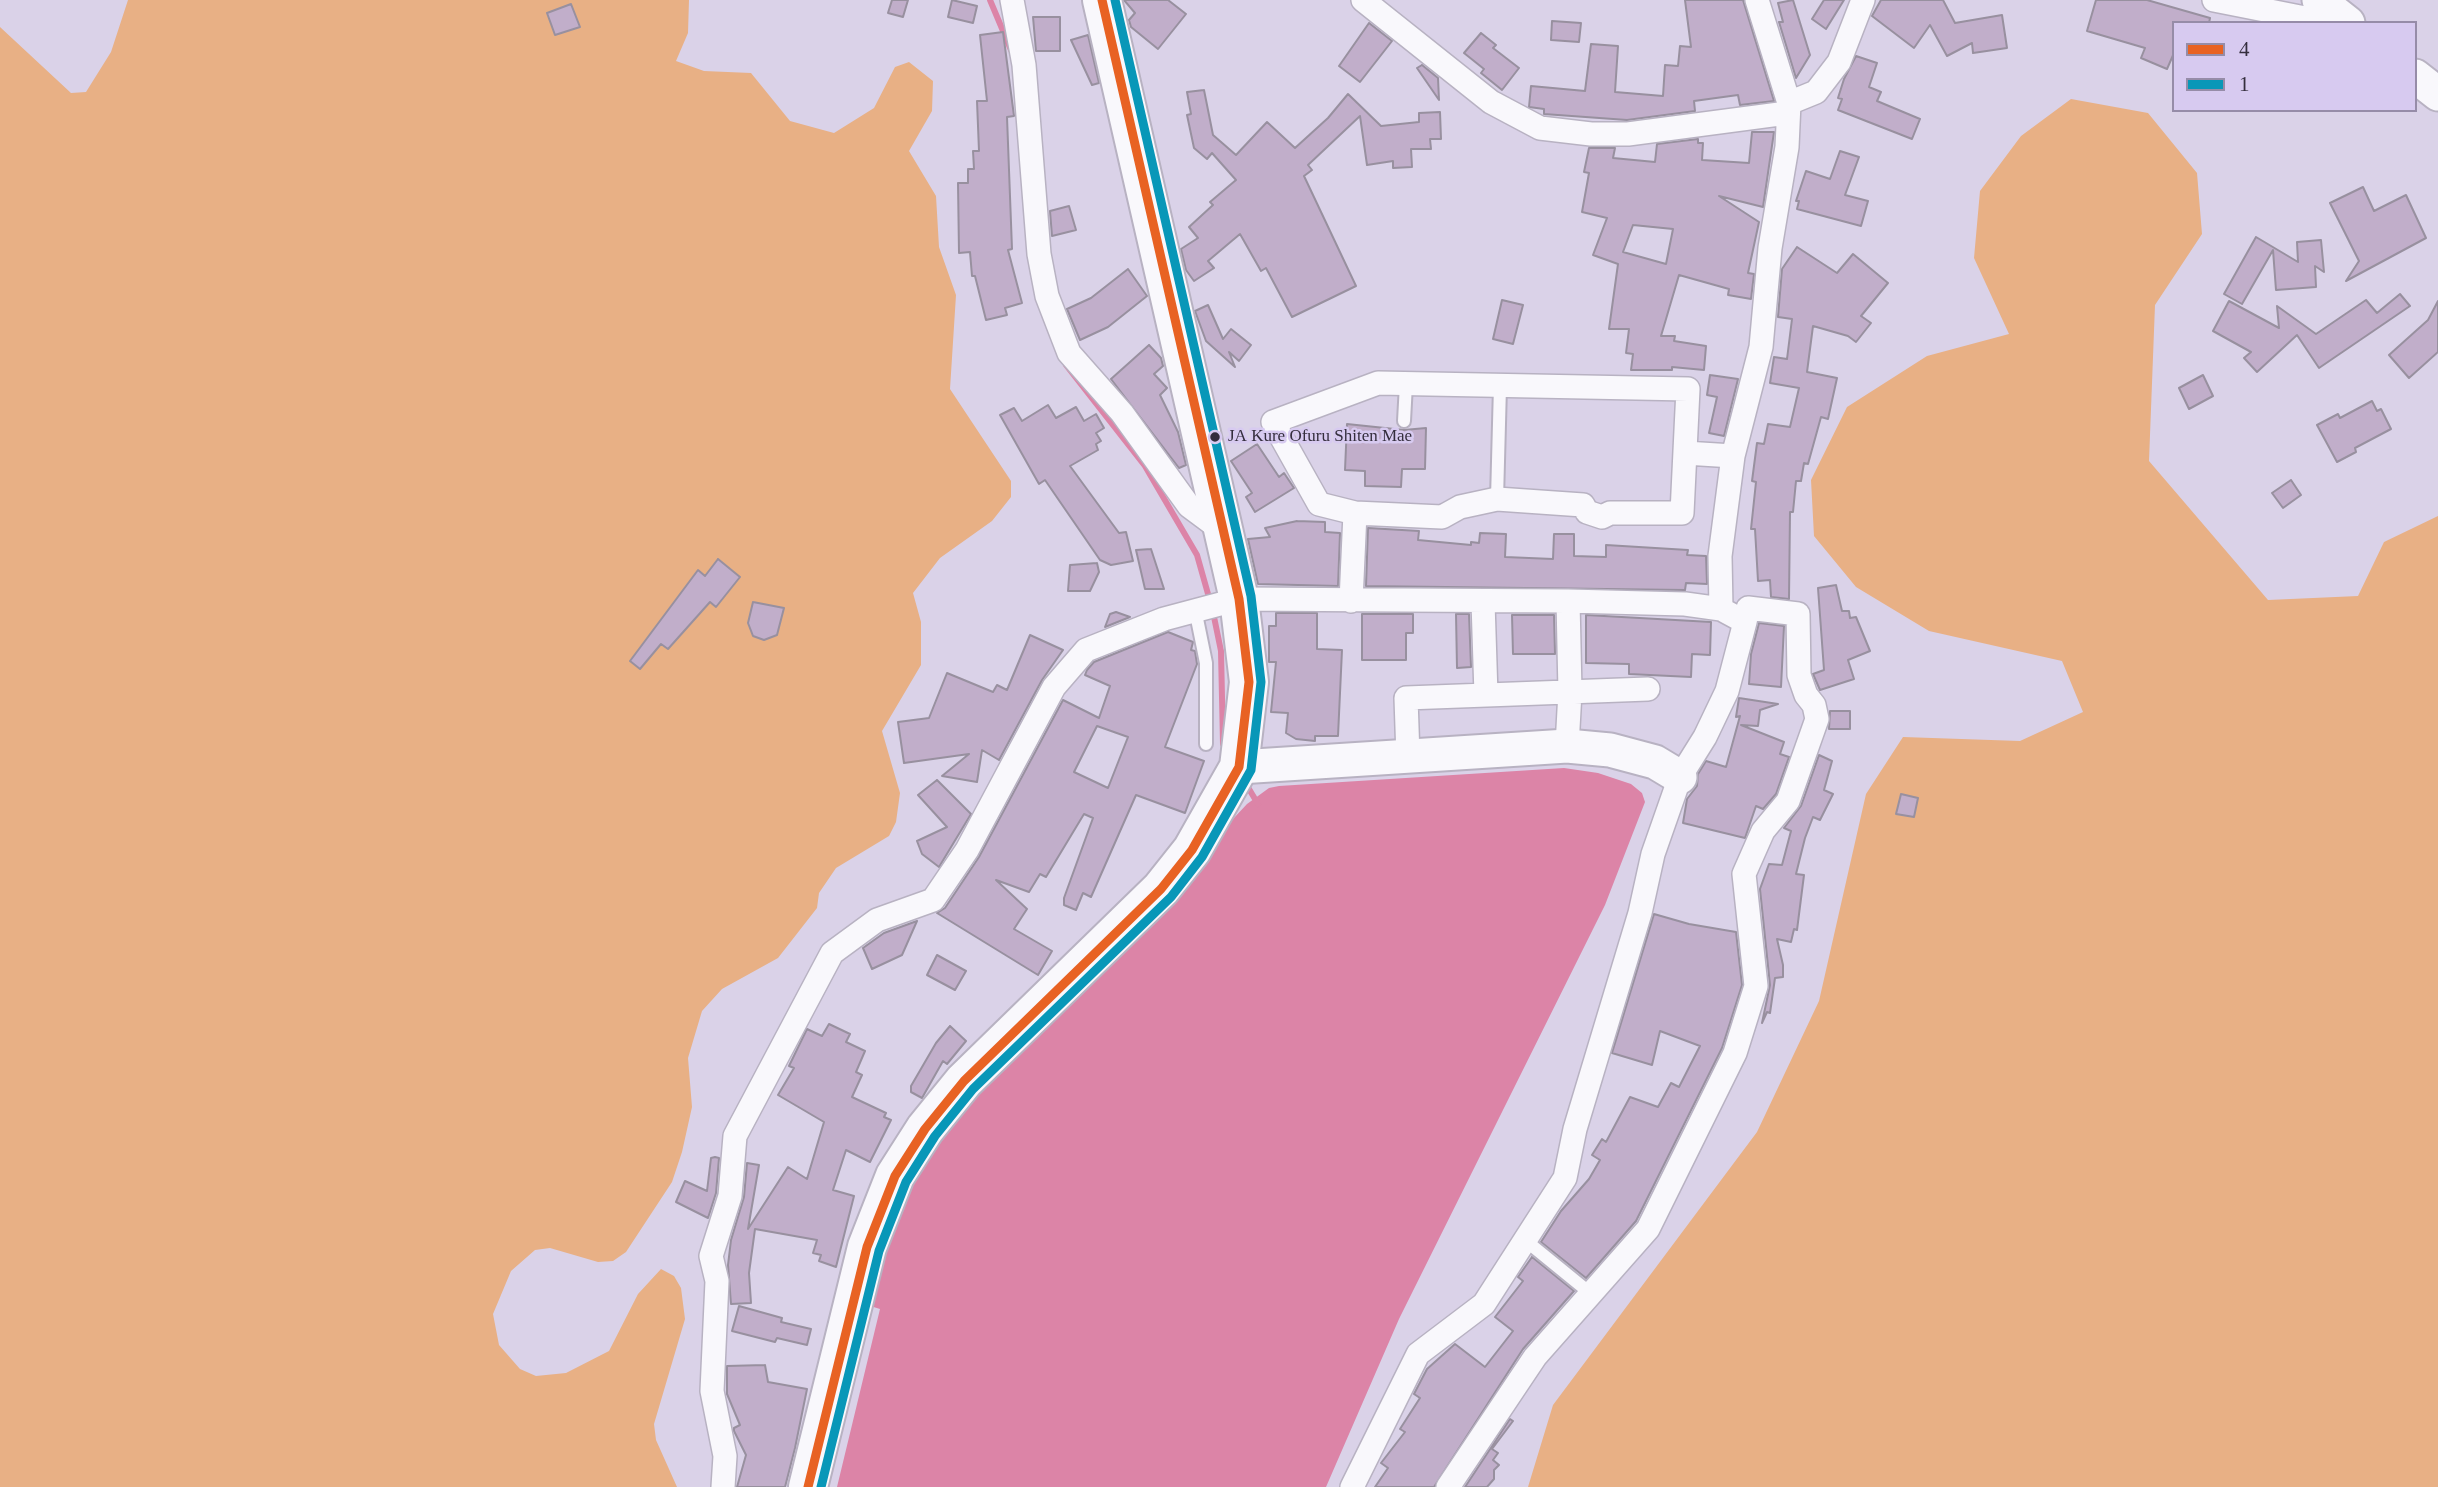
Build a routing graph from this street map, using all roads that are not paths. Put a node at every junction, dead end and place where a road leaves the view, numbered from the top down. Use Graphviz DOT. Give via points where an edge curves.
graph roads {
  1 [pos="1012,0"];
  2 [pos="1102,0"];
  3 [pos="1363,0"];
  4 [pos="1757,0"];
  5 [pos="1863,0"];
  6 [pos="2214,0"];
  7 [pos="2336,13"];
  8 [pos="2417,78"];
  9 [pos="2438,94"];
  10 [pos="1788,108"];
  11 [pos="1406,384"];
  12 [pos="1500,386"];
  13 [pos="1404,421"];
  14 [pos="1685,453"];
  15 [pos="1733,456"];
  16 [pos="1497,499"];
  17 [pos="1356,513"];
  18 [pos="1226,534"];
  19 [pos="1239,599"];
  20 [pos="1351,601"];
  21 [pos="1568,601"];
  22 [pos="1483,602"];
  23 [pos="1195,609"];
  24 [pos="1721,609"];
  25 [pos="1745,622"];
  26 [pos="1648,689"];
  27 [pos="1570,692"];
  28 [pos="1486,695"];
  29 [pos="1206,744"];
  30 [pos="1567,746"];
  31 [pos="1408,757"];
  32 [pos="1239,767"];
  33 [pos="1680,777"];
  34 [pos="1525,1240"];
  35 [pos="1590,1293"];
  36 [pos="723,1487"];
  37 [pos="808,1487"];
  38 [pos="1352,1487"];
  39 [pos="1448,1487"];
  1 -- 18 [label="street" via="1024,65 1039,254 1047,296 1069,353 1122,413 1189,506"];
  2 -- 18 [label="highway"];
  3 -- 10 [label="street" via="1490,102 1540,128 1628,134"];
  4 -- 10 [label="street"];
  5 -- 10 [label="street" via="1839,62 1816,93"];
  6 -- 7 [label="street" via="2305,18"];
  8 -- 9 [label="street"];
  10 -- 15 [label="street" via="1761,346"];
  11 -- 12 [label="street"];
  11 -- 13 [label="lane"];
  11 -- 17 [label="street" via="1378,383 1273,422 1319,504"];
  12 -- 14 [label="street" via="1688,389"];
  12 -- 16 [label="lane"];
  14 -- 15 [label="street"];
  14 -- 16 [label="street" via="1682,513 1610,513 1602,517 1587,512 1583,505"];
  15 -- 24 [label="street" via="1720,556"];
  16 -- 17 [label="street" via="1460,507 1441,517"];
  17 -- 20 [label="street"];
  18 -- 19 [label="highway"];
  19 -- 20 [label="street"];
  19 -- 23 [label="street"];
  19 -- 32 [label="highway" via="1249,682"];
  20 -- 22 [label="street"];
  21 -- 22 [label="street"];
  21 -- 24 [label="street"];
  21 -- 27 [label="street"];
  22 -- 28 [label="street"];
  23 -- 29 [label="lane" via="1206,663"];
  23 -- 36 [label="street" via="1086,650 1054,687 967,850 933,900 877,920 832,953 735,1136 730,1196 711,1256 717,1281 712,1391 724,1456"];
  24 -- 25 [label="street"];
  25 -- 33 [label="street" via="1727,691"];
  25 -- 35 [label="street" via="1748,608 1798,614 1799,675 1816,719 1788,801 1763,831 1744,874 1756,986 1735,1053 1647,1229"];
  26 -- 27 [label="street"];
  27 -- 28 [label="street"];
  27 -- 30 [label="street"];
  28 -- 31 [label="street" via="1406,698"];
  30 -- 31 [label="street"];
  30 -- 33 [label="street" via="1655,762"];
  31 -- 32 [label="street"];
  32 -- 37 [label="highway" via="1192,850 1161,889 964,1081 895,1176 867,1247"];
  33 -- 34 [label="street" via="1653,854 1565,1178"];
  34 -- 35 [label="lane"];
  34 -- 38 [label="street" via="1484,1304 1418,1354"];
  35 -- 39 [label="street" via="1535,1357"];
}
